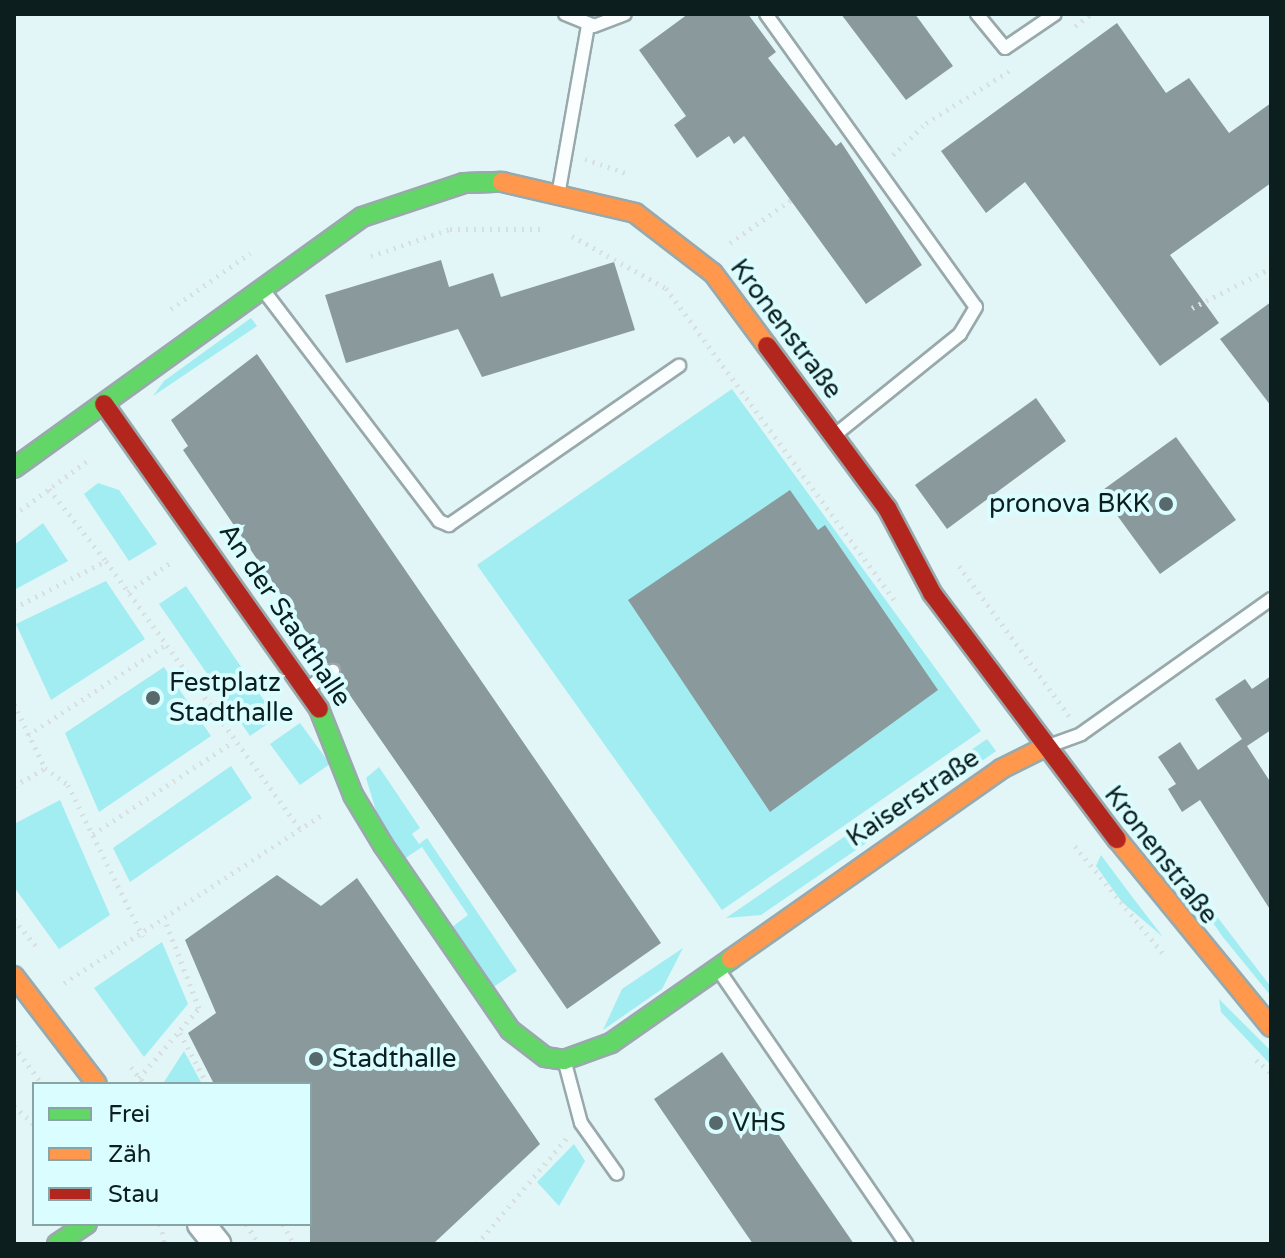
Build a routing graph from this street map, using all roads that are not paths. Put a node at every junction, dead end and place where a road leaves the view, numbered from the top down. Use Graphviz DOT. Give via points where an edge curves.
graph roads {
  1 [pos="565,14"];
  2 [pos="625,14"];
  3 [pos="766,14"];
  4 [pos="977,14"];
  5 [pos="1055,14"];
  6 [pos="588,25"];
  7 [pos="559,190"];
  8 [pos="262,288"];
  9 [pos="679,366"];
  10 [pos="104,404"];
  11 [pos="833,436"];
  12 [pos="14,468"];
  13 [pos="1271,599"];
  14 [pos="333,671"];
  15 [pos="306,689"];
  16 [pos="1043,748"];
  17 [pos="716,966"];
  18 [pos="14,976"];
  19 [pos="46,1019"];
  20 [pos="1271,1027"];
  21 [pos="564,1060"];
  22 [pos="71,1082"];
  23 [pos="95,1082"];
  24 [pos="617,1174"];
  25 [pos="64,1226"];
  26 [pos="84,1226"];
  27 [pos="203,1226"];
  28 [pos="55,1244"];
  29 [pos="217,1244"];
  30 [pos="906,1244"];
  1 -- 6 [label="lane"];
  2 -- 6 [label="lane"];
  3 -- 11 [label="lane" via="976,307 960,334"];
  4 -- 5 [label="lane" via="1005,48"];
  6 -- 7 [label="lane"];
  7 -- 8 [label="street, Kronenstraße" via="464,183 405,199 362,217"];
  7 -- 11 [label="street, Kronenstraße" via="635,213 713,273"];
  8 -- 9 [label="lane" via="439,521 449,525"];
  8 -- 10 [label="street, Kronenstraße"];
  10 -- 12 [label="street, Kronenstraße"];
  10 -- 15 [label="street, An der Stadthalle"];
  11 -- 16 [label="street, Kronenstraße"];
  13 -- 16 [label="lane, Kaiserstraße" via="1081,734"];
  14 -- 15 [label="lane"];
  15 -- 21 [label="street, An der Stadthalle" via="330,724 353,795 510,1030 532,1052"];
  16 -- 17 [label="street, Kaiserstraße" via="1014,761"];
  16 -- 20 [label="street, Kronenstraße"];
  17 -- 21 [label="street, Kaiserstraße" via="590,1053"];
  17 -- 30 [label="lane"];
  18 -- 19 [label="street"];
  19 -- 22 [label="street"];
  19 -- 23 [label="street"];
  21 -- 24 [label="lane" via="581,1123"];
  25 -- 28 [label="street"];
  26 -- 28 [label="street"];
  27 -- 29 [label="street"];
}
